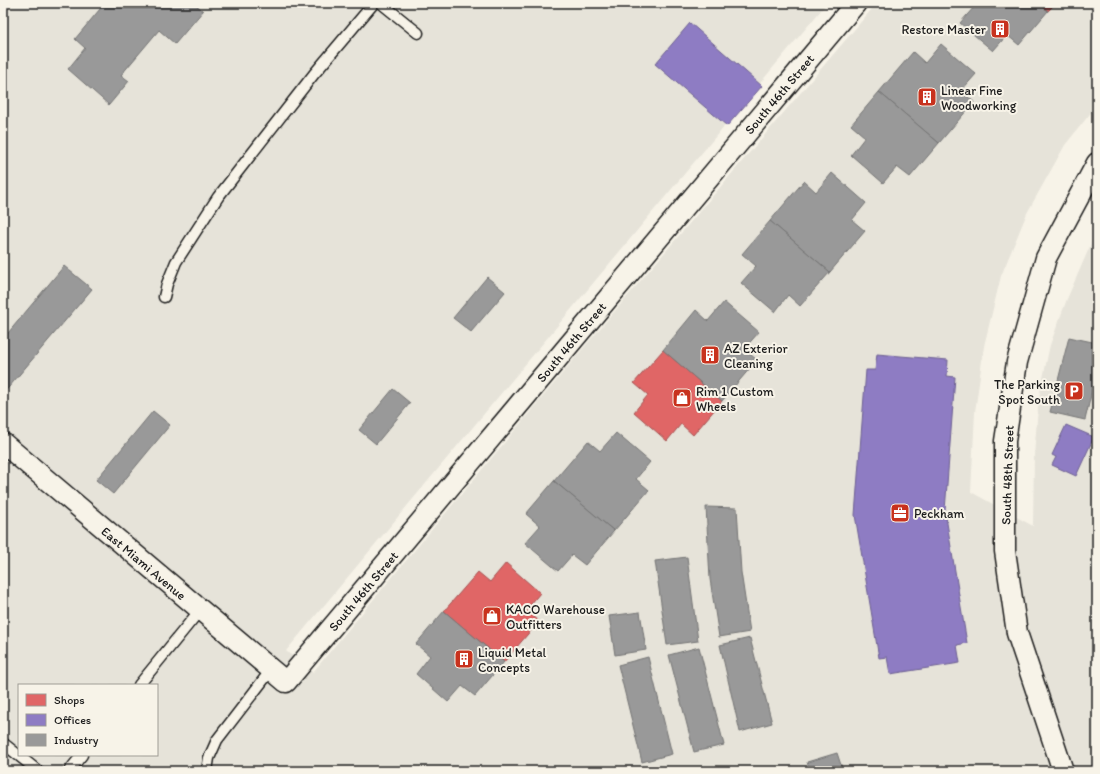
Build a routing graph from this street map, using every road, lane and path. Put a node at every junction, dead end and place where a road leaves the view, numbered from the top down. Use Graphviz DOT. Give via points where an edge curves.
graph roads {
  1 [pos="374,3"];
  2 [pos="381,3"];
  3 [pos="856,3"];
  4 [pos="418,33"];
  5 [pos="1097,163"];
  6 [pos="164,297"];
  7 [pos="3,443"];
  8 [pos="200,610"];
  9 [pos="278,676"];
  10 [pos="140,684"];
  11 [pos="3,743"];
  12 [pos="18,755"];
  13 [pos="19,756"];
  14 [pos="81,756"];
  15 [pos="38,771"];
  16 [pos="69,771"];
  17 [pos="207,771"];
  18 [pos="1063,771"];
  1 -- 6 [label="lane" via="314,74 218,197 176,262"];
  2 -- 4 [label="lane"];
  3 -- 9 [label="street, South 46th Street"];
  5 -- 18 [label="street, South 48th Street" via="1046,258 1017,362 1005,441 1005,551 1017,633"];
  7 -- 8 [label="street, East Miami Avenue"];
  8 -- 9 [label="street, East Miami Avenue"];
  8 -- 10 [label="lane"];
  9 -- 17 [label="lane" via="217,740 209,758"];
  11 -- 12 [label="lane"];
  13 -- 15 [label="lane"];
  14 -- 16 [label="lane"];
}
